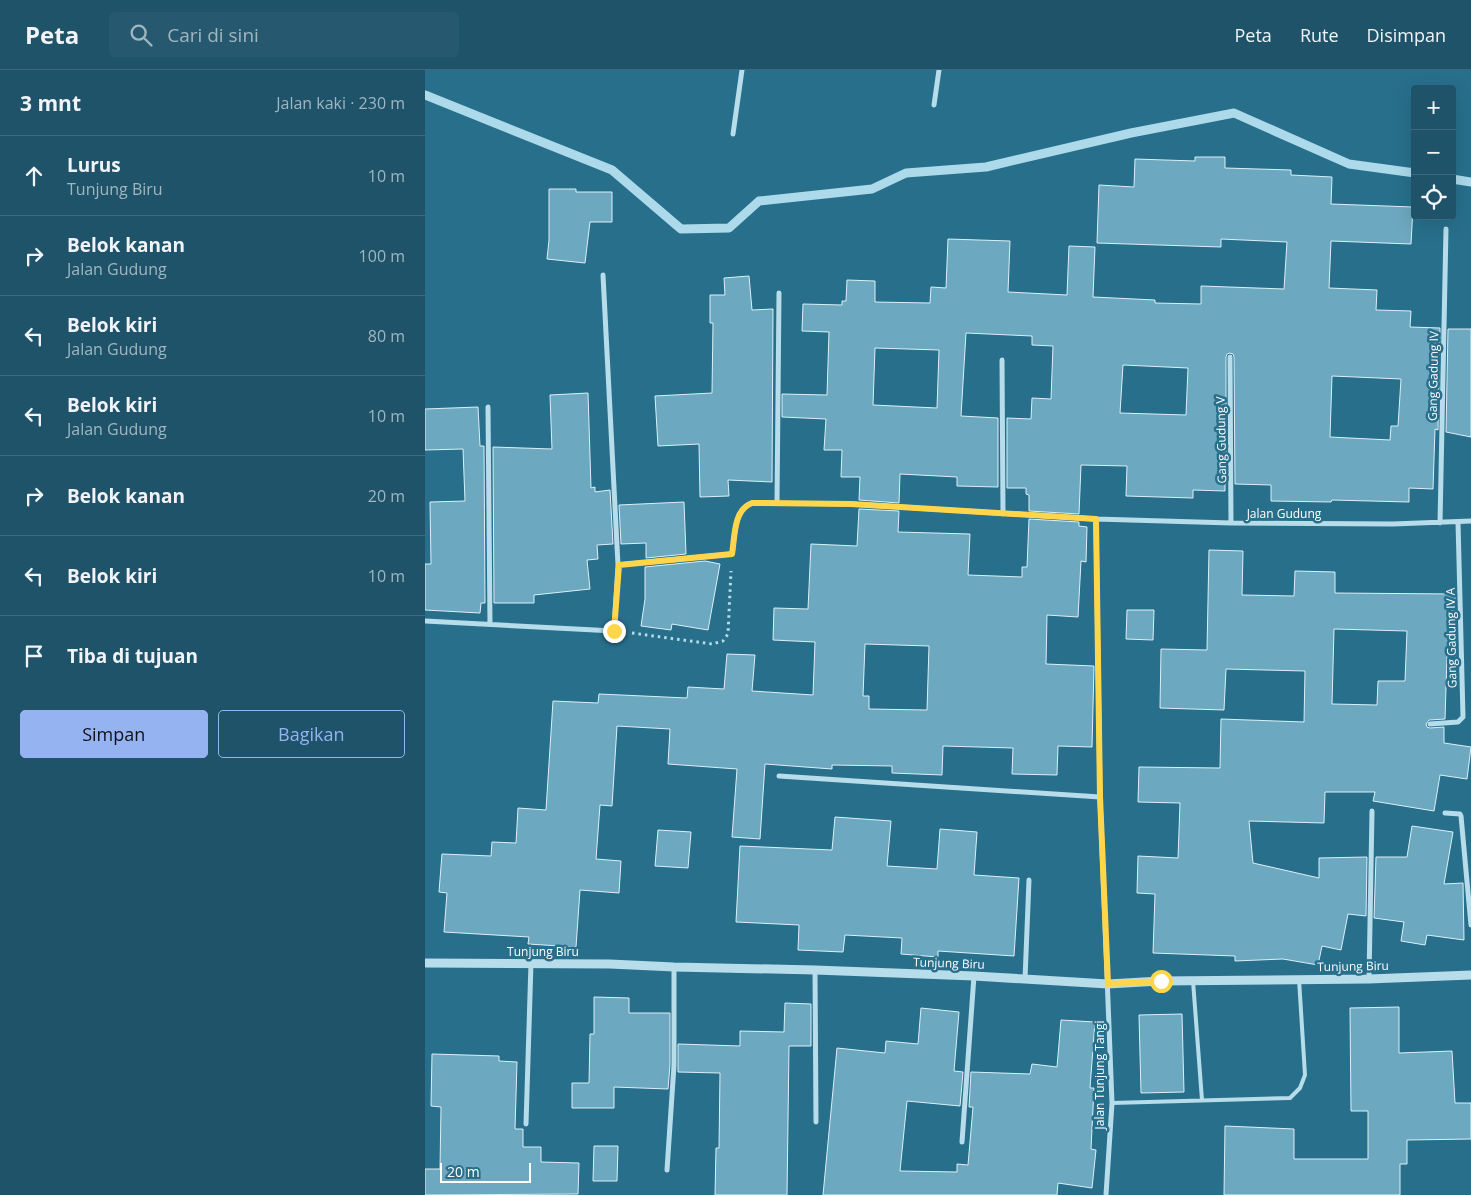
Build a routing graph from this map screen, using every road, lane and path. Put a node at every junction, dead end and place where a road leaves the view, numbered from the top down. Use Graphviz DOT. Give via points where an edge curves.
graph roads {
  1 [pos="742,70"];
  2 [pos="939,70"];
  3 [pos="934,105"];
  4 [pos="733,134"];
  5 [pos="1445,229"];
  6 [pos="603,275"];
  7 [pos="779,292"];
  8 [pos="1230,357"];
  9 [pos="1002,360"];
  10 [pos="488,407"];
  11 [pos="777,503"];
  12 [pos="1003,514"];
  13 [pos="1096,519"];
  14 [pos="1471,521"];
  15 [pos="1458,522"];
  16 [pos="1231,523"];
  17 [pos="1440,523"];
  18 [pos="732,554"];
  19 [pos="619,565"];
  20 [pos="425,621"];
  21 [pos="490,624"];
  22 [pos="614,631"];
  23 [pos="1430,724"];
  24 [pos="779,776"];
  25 [pos="1100,797"];
  26 [pos="1372,811"];
  27 [pos="1445,813"];
  28 [pos="1029,880"];
  29 [pos="1471,925"];
  30 [pos="425,963"];
  31 [pos="531,963"];
  32 [pos="674,967"];
  33 [pos="815,970"];
  34 [pos="1471,975"];
  35 [pos="974,976"];
  36 [pos="1299,979"];
  37 [pos="1369,979"];
  38 [pos="1025,980"];
  39 [pos="1193,981"];
  40 [pos="1108,984"];
  41 [pos="1202,1100"];
  42 [pos="1112,1103"];
  43 [pos="816,1122"];
  44 [pos="526,1124"];
  45 [pos="962,1142"];
  46 [pos="667,1170"];
  47 [pos="1106,1195"];
  1 -- 4 [label="street"];
  2 -- 3 [label="street"];
  5 -- 17 [label="street, Gang Gadung IV"];
  6 -- 19 [label="street"];
  7 -- 11 [label="street"];
  8 -- 16 [label="street, Gang Gudung V"];
  9 -- 12 [label="street"];
  10 -- 21 [label="street"];
  11 -- 12 [label="street, Jalan Gudung" via="851,504"];
  11 -- 18 [label="street, Jalan Gudung" via="752,503 741,510"];
  12 -- 13 [label="street, Jalan Gudung"];
  13 -- 16 [label="street, Jalan Gudung"];
  13 -- 25 [label="street"];
  14 -- 15 [label="street, Jalan Gudung"];
  15 -- 17 [label="street, Jalan Gudung"];
  15 -- 23 [label="street, Gang Gadung IV A" via="1463,717 1458,722"];
  16 -- 17 [label="street, Jalan Gudung"];
  18 -- 19 [label="street"];
  18 -- 22 [label="path" via="728,634 723,641 712,644"];
  19 -- 22 [label="street"];
  20 -- 21 [label="street"];
  21 -- 22 [label="street"];
  24 -- 25 [label="street"];
  25 -- 40 [label="street"];
  26 -- 37 [label="street"];
  27 -- 29 [label="street" via="1461,816"];
  28 -- 38 [label="street"];
  30 -- 31 [label="street, Tunjung Biru"];
  31 -- 32 [label="street, Tunjung Biru"];
  31 -- 44 [label="street"];
  32 -- 33 [label="street, Tunjung Biru"];
  32 -- 46 [label="street" via="674,1065"];
  33 -- 35 [label="street, Tunjung Biru"];
  33 -- 43 [label="street"];
  34 -- 37 [label="street, Tunjung Biru"];
  35 -- 38 [label="street, Tunjung Biru"];
  35 -- 45 [label="street"];
  36 -- 37 [label="street, Tunjung Biru"];
  36 -- 39 [label="street, Tunjung Biru"];
  36 -- 41 [label="lane" via="1305,1075 1300,1088 1290,1098"];
  38 -- 40 [label="street, Tunjung Biru"];
  39 -- 40 [label="street, Tunjung Biru"];
  39 -- 41 [label="lane"];
  40 -- 42 [label="street, Jalan Tunjung Tangi"];
  41 -- 42 [label="lane"];
  42 -- 47 [label="street, Jalan Tunjung Tangi"];
}
